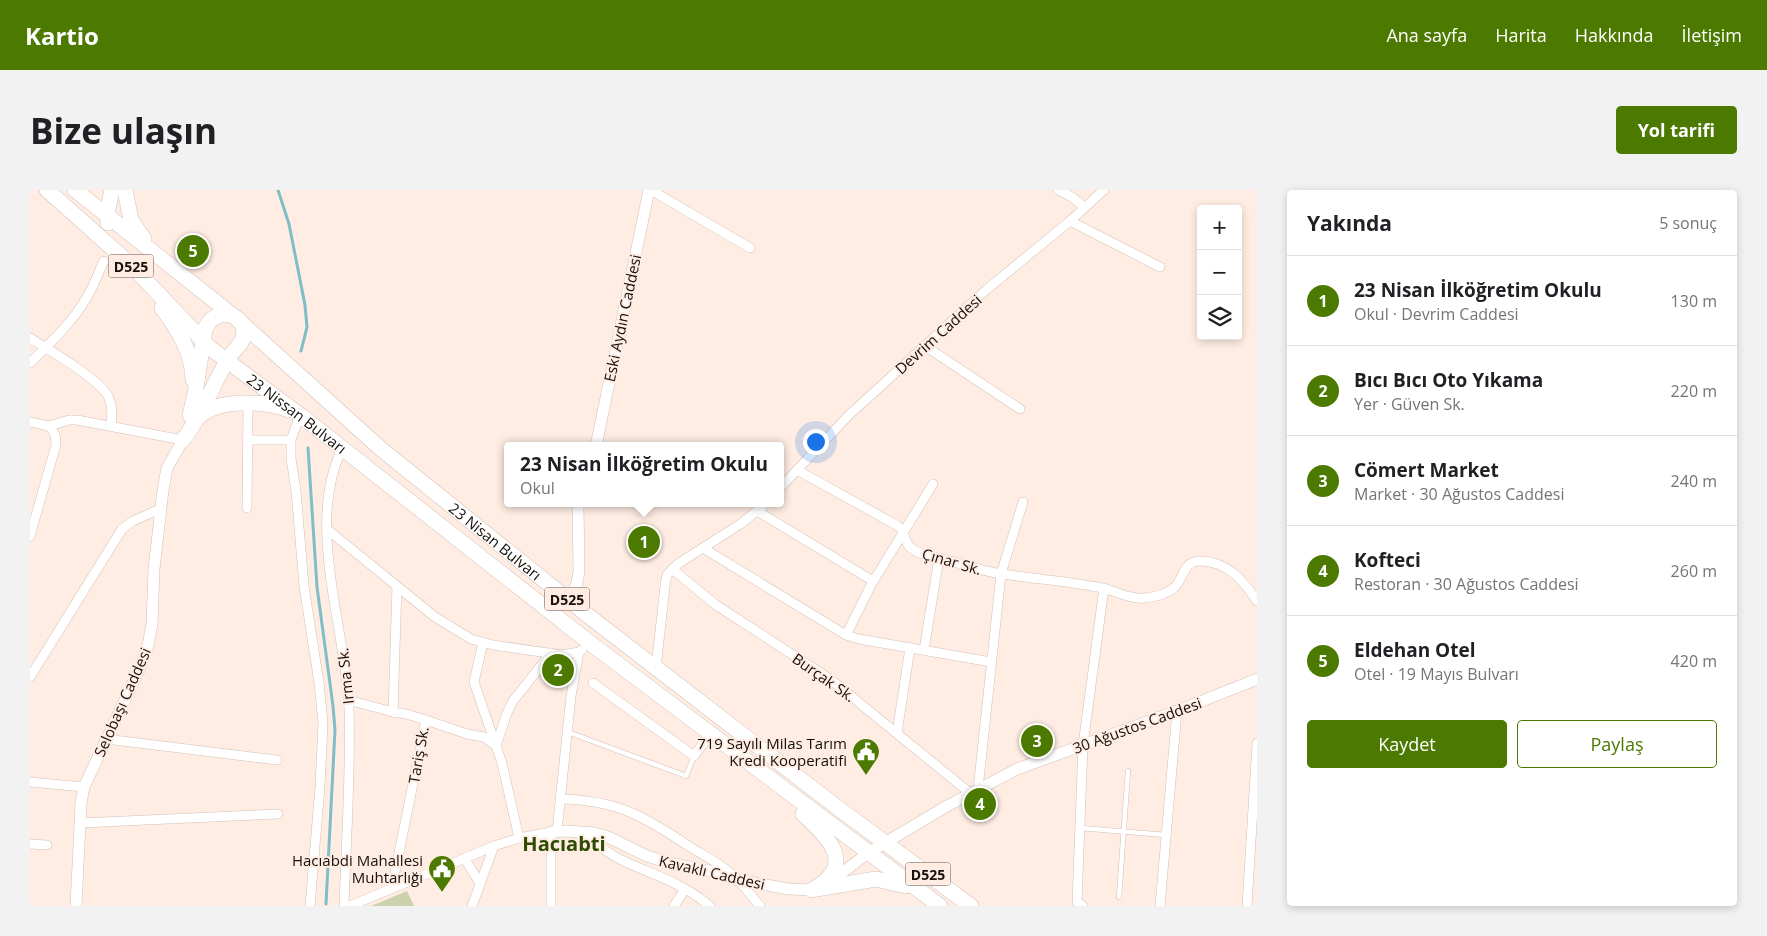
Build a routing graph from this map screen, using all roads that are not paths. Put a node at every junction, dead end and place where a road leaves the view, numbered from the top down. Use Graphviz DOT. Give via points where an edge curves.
graph roads {
  1 [pos="47,190"];
  2 [pos="75,190"];
  3 [pos="112,190"];
  4 [pos="125,190"];
  5 [pos="650,190"];
  6 [pos="1058,190"];
  7 [pos="1104,190"];
  8 [pos="1084,207"];
  9 [pos="108,213"];
  10 [pos="1070,221"];
  11 [pos="750,248"];
  12 [pos="109,256"];
  13 [pos="159,257"];
  14 [pos="1160,267"];
  15 [pos="136,270"];
  16 [pos="236,318"];
  17 [pos="30,338"];
  18 [pos="206,339"];
  19 [pos="925,346"];
  20 [pos="46,348"];
  21 [pos="232,355"];
  22 [pos="30,363"];
  23 [pos="248,404"];
  24 [pos="1020,410"];
  25 [pos="300,415"];
  26 [pos="194,416"];
  27 [pos="30,422"];
  28 [pos="49,426"];
  29 [pos="111,426"];
  30 [pos="183,440"];
  31 [pos="248,440"];
  32 [pos="291,440"];
  33 [pos="597,442"];
  34 [pos="342,449"];
  35 [pos="365,468"];
  36 [pos="797,470"];
  37 [pos="784,484"];
  38 [pos="933,484"];
  39 [pos="1023,502"];
  40 [pos="578,507"];
  41 [pos="762,507"];
  42 [pos="247,508"];
  43 [pos="160,509"];
  44 [pos="757,511"];
  45 [pos="328,530"];
  46 [pos="903,531"];
  47 [pos="30,536"];
  48 [pos="704,548"];
  49 [pos="939,558"];
  50 [pos="672,569"];
  51 [pos="1001,574"];
  52 [pos="873,581"];
  53 [pos="397,586"];
  54 [pos="1104,588"];
  55 [pos="567,599"];
  56 [pos="1257,601"];
  57 [pos="846,635"];
  58 [pos="483,642"];
  59 [pos="584,648"];
  60 [pos="910,648"];
  61 [pos="924,650"];
  62 [pos="551,653"];
  63 [pos="991,662"];
  64 [pos="656,668"];
  65 [pos="30,677"];
  66 [pos="1257,679"];
  67 [pos="593,683"];
  68 [pos="348,700"];
  69 [pos="1177,711"];
  70 [pos="393,712"];
  71 [pos="426,720"];
  72 [pos="568,732"];
  73 [pos="897,732"];
  74 [pos="710,734"];
  75 [pos="106,739"];
  76 [pos="1257,742"];
  77 [pos="1083,745"];
  78 [pos="496,746"];
  79 [pos="694,756"];
  80 [pos="277,760"];
  81 [pos="757,770"];
  82 [pos="1128,771"];
  83 [pos="30,782"];
  84 [pos="84,787"];
  85 [pos="974,791"];
  86 [pos="560,799"];
  87 [pos="278,814"];
  88 [pos="80,823"];
  89 [pos="1080,828"];
  90 [pos="554,831"];
  91 [pos="1124,831"];
  92 [pos="586,832"];
  93 [pos="1166,835"];
  94 [pos="519,838"];
  95 [pos="885,842"];
  96 [pos="30,844"];
  97 [pos="47,845"];
  98 [pos="494,846"];
  99 [pos="868,853"];
  100 [pos="464,858"];
  101 [pos="738,880"];
  102 [pos="480,883"];
  103 [pos="392,887"];
  104 [pos="685,888"];
  105 [pos="812,890"];
  106 [pos="920,891"];
  107 [pos="1119,897"];
  108 [pos="1080,904"];
  109 [pos="76,906"];
  110 [pos="310,906"];
  111 [pos="344,906"];
  112 [pos="350,906"];
  113 [pos="472,906"];
  114 [pos="551,906"];
  115 [pos="674,906"];
  116 [pos="710,906"];
  117 [pos="760,906"];
  118 [pos="940,906"];
  119 [pos="971,906"];
  120 [pos="1160,906"];
  121 [pos="1247,906"];
  1 -- 12 [label="highway, D525"];
  2 -- 9 [label="highway, D525"];
  3 -- 9 [label="highway"];
  4 -- 13 [label="highway" via="131,220"];
  5 -- 11 [label="street"];
  5 -- 33 [label="street, Eski Aydın Caddesi"];
  6 -- 8 [label="street"];
  7 -- 8 [label="street, Devrim Caddesi"];
  8 -- 10 [label="street, Devrim Caddesi"];
  9 -- 12 [label="highway"];
  9 -- 13 [label="highway, D525"];
  10 -- 14 [label="street"];
  10 -- 19 [label="street, Devrim Caddesi" via="986,290"];
  12 -- 15 [label="highway, D525"];
  12 -- 20 [label="street" via="83,303"];
  13 -- 16 [label="highway, D525"];
  15 -- 18 [label="highway, D525"];
  15 -- 26 [label="highway" via="170,318 186,348 193,375"];
  16 -- 18 [label="highway" via="217,315 207,323"];
  16 -- 21 [label="highway" via="244,335"];
  16 -- 55 [label="highway, 23 Nisan Bulvarı / D525" via="381,449"];
  17 -- 20 [label="street"];
  18 -- 21 [label="highway" via="222,353"];
  18 -- 26 [label="highway"];
  19 -- 24 [label="street"];
  19 -- 36 [label="street, Devrim Caddesi" via="850,415"];
  20 -- 22 [label="street"];
  20 -- 29 [label="street" via="105,391 112,410"];
  21 -- 25 [label="highway, 23 Nissan Bulvarı / D525"];
  21 -- 26 [label="highway"];
  23 -- 25 [label="highway" via="274,405"];
  23 -- 26 [label="highway" via="215,407"];
  23 -- 31 [label="street"];
  25 -- 32 [label="street"];
  25 -- 34 [label="highway, 23 Nissan Bulvarı / D525"];
  26 -- 30 [label="highway"];
  27 -- 28 [label="street"];
  28 -- 29 [label="street" via="77,420"];
  28 -- 47 [label="street" via="56,437 56,445"];
  29 -- 30 [label="street"];
  30 -- 43 [label="street, Selobaşı Caddesi" via="167,468"];
  31 -- 32 [label="street"];
  31 -- 42 [label="street"];
  32 -- 110 [label="street" via="304,586 322,723"];
  34 -- 35 [label="highway, 23 Nissan Bulvarı / D525"];
  34 -- 45 [label="street, Irma Sk." via="330,484"];
  35 -- 59 [label="highway, 23 Nisan Bulvarı / D525"];
  36 -- 37 [label="street, Devrim Caddesi"];
  36 -- 46 [label="street, Çınar Sk."];
  38 -- 46 [label="street"];
  39 -- 51 [label="street"];
  40 -- 55 [label="street" via="580,572 576,587"];
  41 -- 44 [label="street"];
  43 -- 65 [label="street" via="133,521 122,530"];
  43 -- 75 [label="street, Selobaşı Caddesi" via="148,646"];
  44 -- 48 [label="street"];
  44 -- 52 [label="street"];
  45 -- 53 [label="street"];
  45 -- 68 [label="street, Irma Sk." via="331,585"];
  46 -- 49 [label="street, Çınar Sk." via="910,548"];
  46 -- 52 [label="street"];
  48 -- 50 [label="street"];
  48 -- 57 [label="street"];
  49 -- 51 [label="street, Çınar Sk."];
  49 -- 61 [label="street"];
  50 -- 64 [label="street" via="665,586"];
  50 -- 73 [label="street, Burçak Sk." via="716,605 830,679"];
  51 -- 54 [label="street, Çınar Sk."];
  51 -- 63 [label="street"];
  52 -- 57 [label="street"];
  53 -- 58 [label="street" via="449,626"];
  53 -- 70 [label="street"];
  54 -- 56 [label="street, Çınar Sk." via="1132,598 1164,593 1173,589 1190,563 1202,561 1224,566 1235,573"];
  54 -- 77 [label="street"];
  55 -- 64 [label="highway, 23 Nisan Bulvarı / D525"];
  57 -- 60 [label="street"];
  58 -- 62 [label="street"];
  58 -- 78 [label="street" via="474,682"];
  59 -- 62 [label="street" via="569,655"];
  59 -- 72 [label="street"];
  59 -- 74 [label="highway, 23 Nisan Bulvarı / D525"];
  60 -- 61 [label="street"];
  60 -- 73 [label="street"];
  61 -- 63 [label="street"];
  62 -- 78 [label="street" via="513,701"];
  63 -- 85 [label="street"];
  64 -- 95 [label="highway, 23 Nisan Bulvarı / D525"];
  66 -- 69 [label="street, 30 Ağustos Caddesi"];
  67 -- 79 [label="street"];
  68 -- 70 [label="street, Tariş Sk."];
  68 -- 111 [label="street, Irma Sk."];
  69 -- 77 [label="street, 30 Ağustos Caddesi"];
  69 -- 93 [label="street"];
  70 -- 71 [label="street, Tariş Sk."];
  71 -- 78 [label="street" via="484,737"];
  71 -- 103 [label="street, Tariş Sk."];
  72 -- 79 [label="lane" via="686,776"];
  72 -- 86 [label="street"];
  73 -- 85 [label="street, Burçak Sk."];
  74 -- 79 [label="street"];
  74 -- 81 [label="highway, 23 Nisan Bulvarı / D525"];
  75 -- 80 [label="street"];
  75 -- 84 [label="street, Selobaşı Caddesi"];
  76 -- 121 [label="street"];
  77 -- 85 [label="street, 30 Ağustos Caddesi" via="1017,769"];
  77 -- 89 [label="street"];
  78 -- 94 [label="street"];
  81 -- 99 [label="highway, 23 Nisan Bulvarı / D525"];
  81 -- 105 [label="highway" via="832,844 835,861 831,874"];
  82 -- 91 [label="lane"];
  83 -- 84 [label="street"];
  84 -- 88 [label="street, Selobaşı Caddesi"];
  85 -- 95 [label="street, 30 Ağustos Caddesi"];
  86 -- 90 [label="street"];
  86 -- 101 [label="street" via="605,803 642,817 720,865"];
  87 -- 88 [label="street"];
  88 -- 109 [label="street, Selobaşı Caddesi"];
  89 -- 91 [label="lane"];
  89 -- 108 [label="street"];
  90 -- 92 [label="street, Kavaklı Caddesi"];
  90 -- 94 [label="street"];
  90 -- 114 [label="street"];
  91 -- 93 [label="lane"];
  91 -- 107 [label="lane"];
  92 -- 101 [label="street, Kavaklı Caddesi" via="608,837 658,860"];
  92 -- 104 [label="street" via="604,851"];
  93 -- 120 [label="street"];
  94 -- 98 [label="street"];
  95 -- 99 [label="street, 30 Ağustos Caddesi"];
  95 -- 119 [label="highway, D525"];
  96 -- 97 [label="street"];
  98 -- 100 [label="street"];
  98 -- 102 [label="street"];
  99 -- 105 [label="street, Kavaklı Caddesi" via="832,881"];
  99 -- 106 [label="highway, D525"];
  100 -- 102 [label="street"];
  100 -- 103 [label="street"];
  101 -- 105 [label="street, Kavaklı Caddesi"];
  101 -- 117 [label="street"];
  102 -- 113 [label="street"];
  103 -- 112 [label="street"];
  104 -- 115 [label="street"];
  104 -- 116 [label="street"];
  105 -- 106 [label="highway" via="876,879"];
  106 -- 118 [label="highway, D525"];
}
